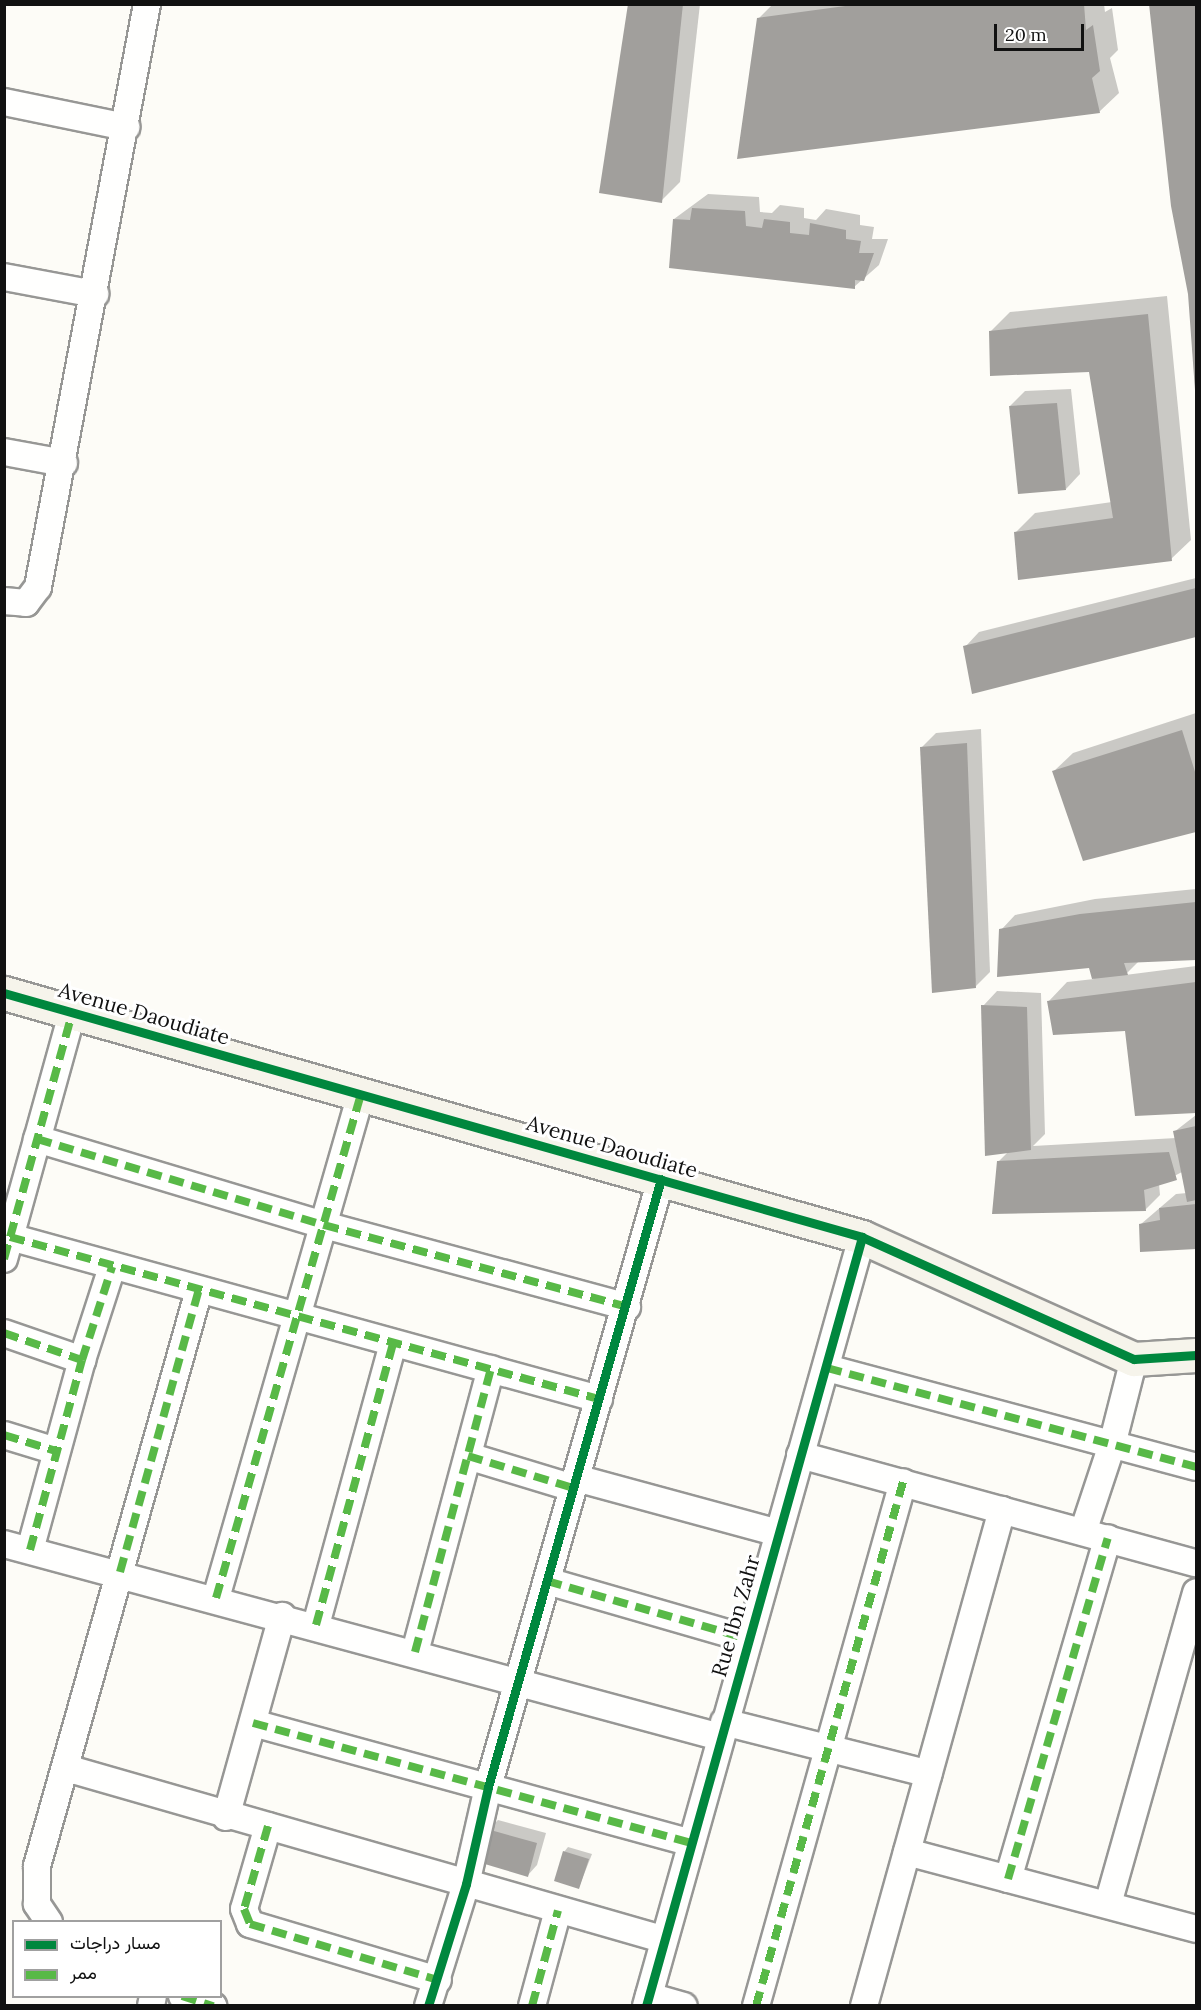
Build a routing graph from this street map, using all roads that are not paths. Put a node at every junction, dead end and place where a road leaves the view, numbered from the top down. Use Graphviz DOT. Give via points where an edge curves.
graph roads {
  1 [pos="147,4"];
  2 [pos="4,102"];
  3 [pos="126,127"];
  4 [pos="4,278"];
  5 [pos="94,294"];
  6 [pos="4,452"];
  7 [pos="64,463"];
  8 [pos="4,601"];
  9 [pos="4,993"];
  10 [pos="72,1013"];
  11 [pos="361,1094"];
  12 [pos="37,1139"];
  13 [pos="661,1179"];
  14 [pos="324,1225"];
  15 [pos="862,1237"];
  16 [pos="7,1248"];
  17 [pos="112,1267"];
  18 [pos="199,1290"];
  19 [pos="627,1307"];
  20 [pos="297,1316"];
  21 [pos="4,1333"];
  22 [pos="393,1343"];
  23 [pos="1197,1355"];
  24 [pos="1134,1359"];
  25 [pos="82,1360"];
  26 [pos="827,1368"];
  27 [pos="491,1370"];
  28 [pos="599,1399"];
  29 [pos="4,1435"];
  30 [pos="1112,1445"];
  31 [pos="56,1451"];
  32 [pos="800,1455"];
  33 [pos="468,1456"];
  34 [pos="1197,1467"];
  35 [pos="903,1482"];
  36 [pos="575,1483"];
  37 [pos="1002,1510"];
  38 [pos="1083,1532"];
  39 [pos="778,1533"];
  40 [pos="1108,1538"];
  41 [pos="4,1544"];
  42 [pos="30,1550"];
  43 [pos="1197,1563"];
  44 [pos="120,1572"];
  45 [pos="547,1581"];
  46 [pos="1197,1592"];
  47 [pos="216,1598"];
  48 [pos="282,1616"];
  49 [pos="316,1625"];
  50 [pos="748,1640"];
  51 [pos="415,1652"];
  52 [pos="519,1680"];
  53 [pos="253,1723"];
  54 [pos="722,1729"];
  55 [pos="827,1749"];
  56 [pos="66,1768"];
  57 [pos="929,1774"];
  58 [pos="488,1787"];
  59 [pos="226,1817"];
  60 [pos="268,1827"];
  61 [pos="691,1844"];
  62 [pos="907,1852"];
  63 [pos="1008,1879"];
  64 [pos="466,1884"];
  65 [pos="1108,1904"];
  66 [pos="558,1910"];
  67 [pos="48,1920"];
  68 [pos="1197,1929"];
  69 [pos="662,1939"];
  70 [pos="438,1980"];
  71 [pos="188,1998"];
  72 [pos="647,2001"];
  73 [pos="213,2006"];
  74 [pos="428,2006"];
  75 [pos="532,2006"];
  76 [pos="684,2006"];
  77 [pos="756,2006"];
  78 [pos="864,2006"];
  1 -- 3 [label="street"];
  2 -- 3 [label="street"];
  3 -- 5 [label="street"];
  4 -- 5 [label="street"];
  5 -- 7 [label="street"];
  6 -- 7 [label="street"];
  7 -- 8 [label="street" via="34,597 26,603"];
  9 -- 10 [label="street, Avenue Daoudiate"];
  10 -- 11 [label="street, Avenue Daoudiate"];
  10 -- 12 [label="street"];
  11 -- 13 [label="street, Avenue Daoudiate"];
  11 -- 14 [label="street"];
  12 -- 14 [label="street"];
  12 -- 16 [label="street"];
  13 -- 15 [label="street, Avenue Daoudiate"];
  13 -- 19 [label="street"];
  14 -- 19 [label="street"];
  14 -- 20 [label="street"];
  15 -- 24 [label="street, Avenue Daoudiate"];
  15 -- 26 [label="street, Rue Ibn Zahr"];
  16 -- 17 [label="street"];
  17 -- 18 [label="street"];
  17 -- 25 [label="street"];
  18 -- 20 [label="street"];
  18 -- 44 [label="street"];
  19 -- 28 [label="street"];
  20 -- 22 [label="street"];
  20 -- 47 [label="street"];
  21 -- 25 [label="street"];
  22 -- 27 [label="street"];
  22 -- 49 [label="street"];
  23 -- 24 [label="street, Avenue Daoudiate"];
  24 -- 30 [label="street"];
  25 -- 31 [label="street"];
  26 -- 30 [label="street"];
  26 -- 32 [label="street, Rue Ibn Zahr"];
  27 -- 28 [label="street"];
  27 -- 33 [label="street"];
  28 -- 36 [label="street"];
  29 -- 31 [label="street"];
  30 -- 34 [label="street"];
  30 -- 38 [label="street"];
  31 -- 42 [label="street"];
  32 -- 35 [label="street"];
  32 -- 39 [label="street, Rue Ibn Zahr"];
  33 -- 36 [label="street"];
  33 -- 51 [label="street"];
  35 -- 37 [label="street"];
  35 -- 55 [label="street"];
  36 -- 39 [label="street"];
  36 -- 45 [label="street"];
  37 -- 38 [label="street"];
  37 -- 57 [label="street"];
  38 -- 40 [label="street"];
  39 -- 50 [label="street, Rue Ibn Zahr"];
  40 -- 43 [label="street"];
  40 -- 63 [label="street"];
  41 -- 42 [label="street"];
  42 -- 44 [label="street"];
  44 -- 47 [label="street"];
  44 -- 56 [label="street"];
  45 -- 50 [label="street"];
  45 -- 52 [label="street"];
  46 -- 65 [label="street"];
  47 -- 48 [label="street"];
  48 -- 49 [label="street"];
  48 -- 53 [label="street"];
  49 -- 51 [label="street"];
  50 -- 54 [label="street, Rue Ibn Zahr"];
  51 -- 52 [label="street"];
  52 -- 54 [label="street"];
  52 -- 58 [label="street"];
  53 -- 58 [label="street"];
  53 -- 59 [label="street"];
  54 -- 55 [label="street"];
  54 -- 61 [label="street, Rue Ibn Zahr"];
  55 -- 57 [label="street"];
  55 -- 77 [label="street"];
  56 -- 59 [label="street"];
  56 -- 67 [label="street" via="34,1888 37,1904"];
  57 -- 62 [label="street"];
  58 -- 61 [label="street"];
  58 -- 64 [label="street"];
  59 -- 60 [label="street"];
  60 -- 64 [label="street"];
  60 -- 70 [label="street" via="244,1910 250,1924"];
  61 -- 69 [label="street, Rue Ibn Zahr"];
  62 -- 63 [label="street"];
  62 -- 78 [label="street"];
  63 -- 65 [label="street"];
  64 -- 66 [label="street"];
  64 -- 70 [label="street"];
  65 -- 68 [label="street"];
  66 -- 69 [label="street"];
  66 -- 75 [label="street"];
  69 -- 72 [label="street, Rue Ibn Zahr"];
  70 -- 74 [label="street"];
  71 -- 73 [label="street"];
  72 -- 76 [label="street"];
}
